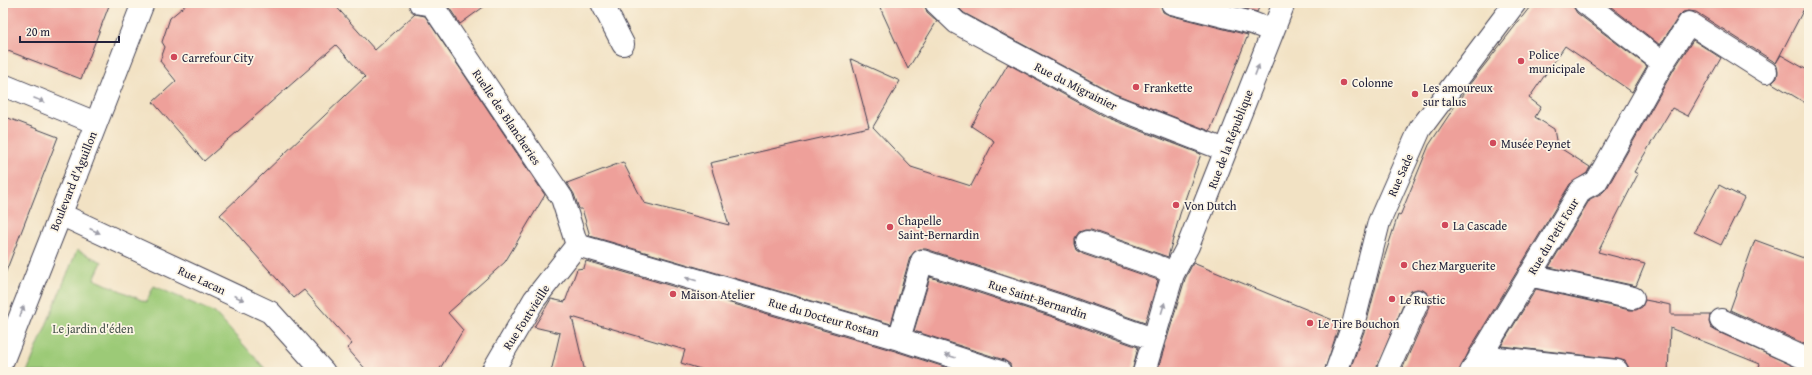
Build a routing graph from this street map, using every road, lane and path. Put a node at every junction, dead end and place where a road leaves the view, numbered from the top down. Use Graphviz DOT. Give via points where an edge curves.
graph roads {
  1 [pos="143,3"];
  2 [pos="420,3"];
  3 [pos="602,3"];
  4 [pos="936,3"];
  5 [pos="1172,3"];
  6 [pos="1284,3"];
  7 [pos="1515,3"];
  8 [pos="1585,3"];
  9 [pos="1273,31"];
  10 [pos="623,44"];
  11 [pos="1663,63"];
  12 [pos="1766,72"];
  13 [pos="3,85"];
  14 [pos="96,123"];
  15 [pos="1226,150"];
  16 [pos="60,214"];
  17 [pos="1087,242"];
  18 [pos="577,246"];
  19 [pos="1173,274"];
  20 [pos="1529,275"];
  21 [pos="1633,298"];
  22 [pos="1418,301"];
  23 [pos="1721,320"];
  24 [pos="899,339"];
  25 [pos="1153,339"];
  26 [pos="3,360"];
  27 [pos="1809,360"];
  28 [pos="1475,364"];
  29 [pos="1617,371"];
  30 [pos="324,372"];
  31 [pos="492,372"];
  32 [pos="1000,372"];
  33 [pos="1144,372"];
  34 [pos="1336,372"];
  35 [pos="1387,372"];
  1 -- 14 [label="street, Boulevard d'Aguillon"];
  2 -- 18 [label="street, Ruelle des Blancheries" via="432,5 562,198"];
  3 -- 10 [label="street"];
  4 -- 15 [label="street, Rue du Migrainier" via="957,23 1110,105"];
  5 -- 9 [label="street" via="1252,23"];
  6 -- 9 [label="street, Rue de la République"];
  7 -- 34 [label="street, Rue Sade" via="1420,129 1379,222 1353,325"];
  8 -- 11 [label="street"];
  15 -- 9 [label="street, Rue de la République, one-way"];
  11 -- 12 [label="street, Rue du Petit Four" via="1689,23"];
  11 -- 20 [label="street, Rue du Petit Four" via="1596,182 1581,190"];
  13 -- 14 [label="street, one-way"];
  14 -- 16 [label="street, Boulevard d'Aguillon"];
  15 -- 19 [label="street, Rue de la République" via="1188,246"];
  26 -- 16 [label="street, Boulevard d'Aguillon, one-way"];
  16 -- 30 [label="street, Rue Lacan, one-way" via="270,312"];
  17 -- 19 [label="street"];
  24 -- 18 [label="street, Rue du Docteur Rostan, one-way"];
  18 -- 31 [label="street, Rue Fontvieille" via="534,300"];
  25 -- 19 [label="street, Rue de la République, one-way"];
  20 -- 21 [label="street"];
  20 -- 28 [label="street, Rue du Petit Four"];
  22 -- 35 [label="street"];
  23 -- 27 [label="street"];
  24 -- 25 [label="street, Rue Saint-Bernardin" via="922,261"];
  32 -- 24 [label="street, Rue du Docteur Rostan, one-way"];
  25 -- 33 [label="street, Rue de la République"];
  28 -- 29 [label="street"];
}
